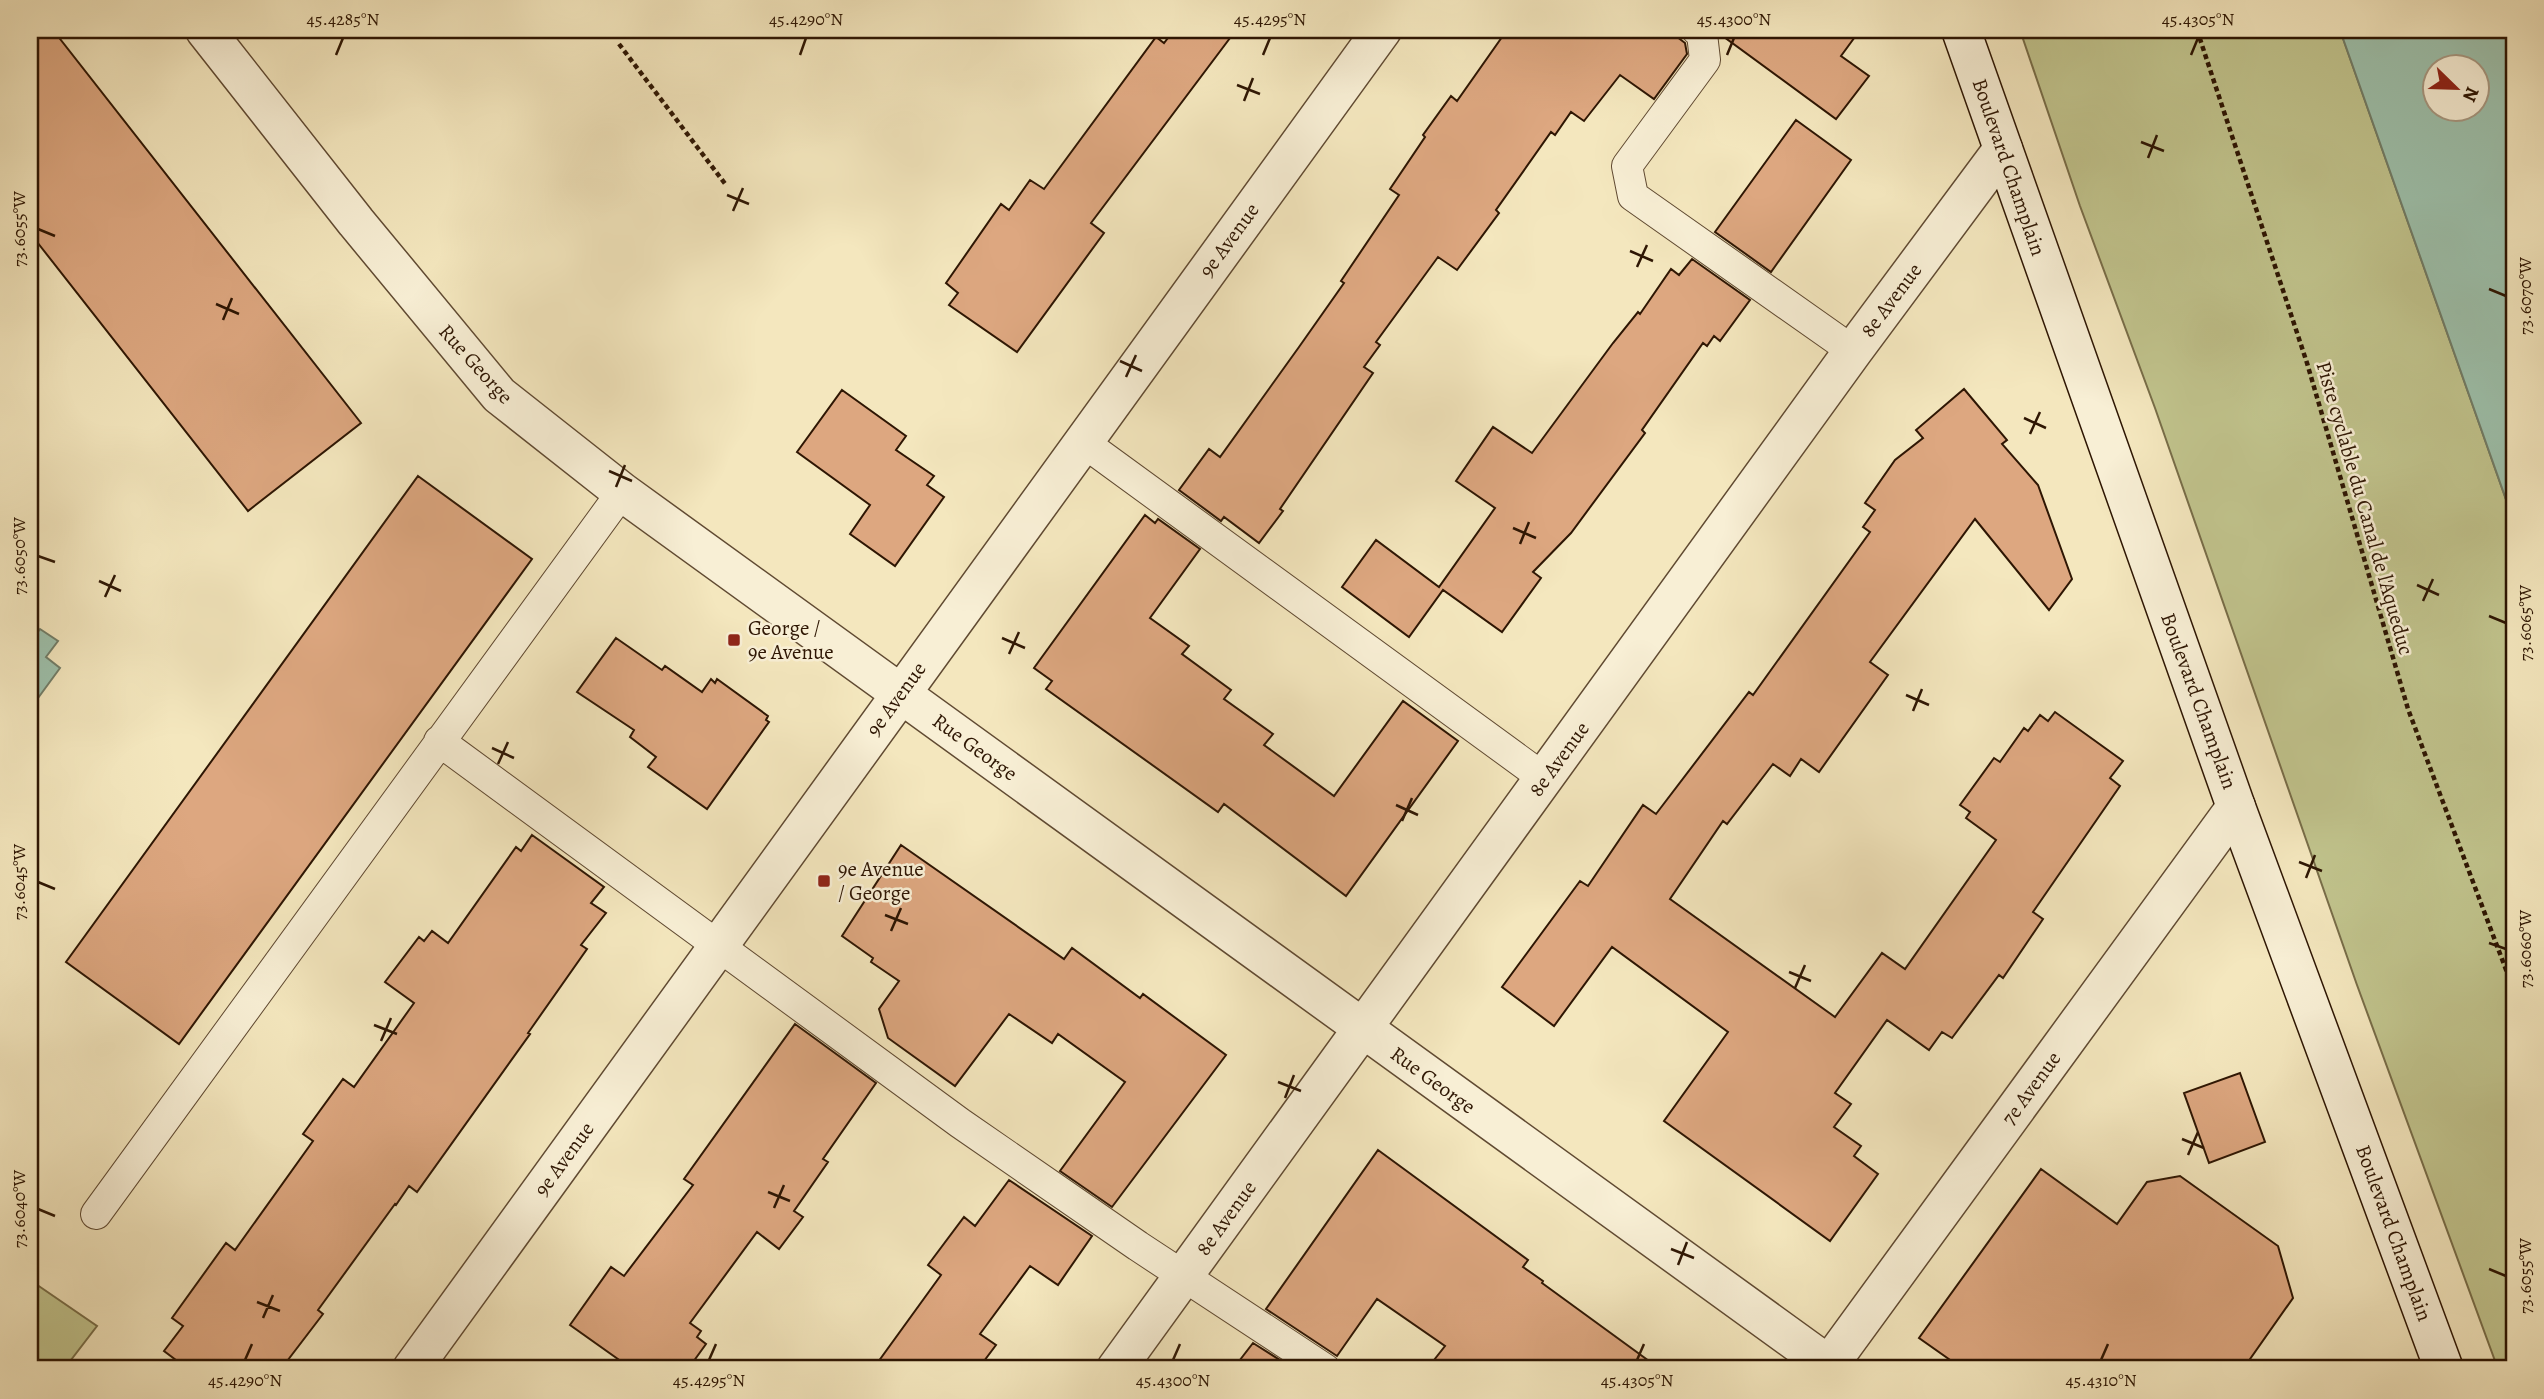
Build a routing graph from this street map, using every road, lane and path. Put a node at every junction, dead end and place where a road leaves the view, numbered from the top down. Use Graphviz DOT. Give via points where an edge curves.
graph roads {
  1 [pos="205,30"];
  2 [pos="1381,30"];
  3 [pos="1697,30"];
  4 [pos="1961,30"];
  5 [pos="2197,30"];
  6 [pos="618,44"];
  7 [pos="2003,149"];
  8 [pos="726,185"];
  9 [pos="1853,351"];
  10 [pos="1083,442"];
  11 [pos="622,492"];
  12 [pos="901,693"];
  13 [pos="439,741"];
  14 [pos="1545,779"];
  15 [pos="2236,807"];
  16 [pos="720,945"];
  17 [pos="2514,991"];
  18 [pos="1362,1029"];
  19 [pos="96,1214"];
  20 [pos="1184,1276"];
  21 [pos="1829,1368"];
  22 [pos="412,1369"];
  23 [pos="1116,1369"];
  24 [pos="1325,1369"];
  25 [pos="2444,1369"];
  1 -- 11 [label="street, Rue George" via="499,395"];
  2 -- 10 [label="street, 9e Avenue"];
  3 -- 9 [label="lane" via="1702,34 1705,60 1627,166 1633,196"];
  4 -- 7 [label="street, Boulevard Champlain"];
  5 -- 17 [label="path, Piste cyclable du Canal de l'Aqueduc" via="2307,363 2408,709"];
  6 -- 8 [label="path"];
  7 -- 9 [label="street, 8e Avenue"];
  7 -- 15 [label="street, Boulevard Champlain"];
  9 -- 14 [label="street, 8e Avenue"];
  10 -- 12 [label="street, 9e Avenue"];
  10 -- 14 [label="lane"];
  11 -- 12 [label="street, Rue George"];
  11 -- 13 [label="lane"];
  12 -- 16 [label="street, 9e Avenue"];
  12 -- 18 [label="street, Rue George"];
  13 -- 16 [label="lane"];
  13 -- 19 [label="lane"];
  14 -- 18 [label="street, 8e Avenue"];
  15 -- 21 [label="street, 7e Avenue"];
  15 -- 25 [label="street, Boulevard Champlain"];
  16 -- 20 [label="lane" via="960,1123"];
  16 -- 22 [label="street, 9e Avenue"];
  18 -- 20 [label="street, 8e Avenue"];
  18 -- 21 [label="street, Rue George"];
  20 -- 23 [label="street, 8e Avenue"];
  20 -- 24 [label="lane"];
}
